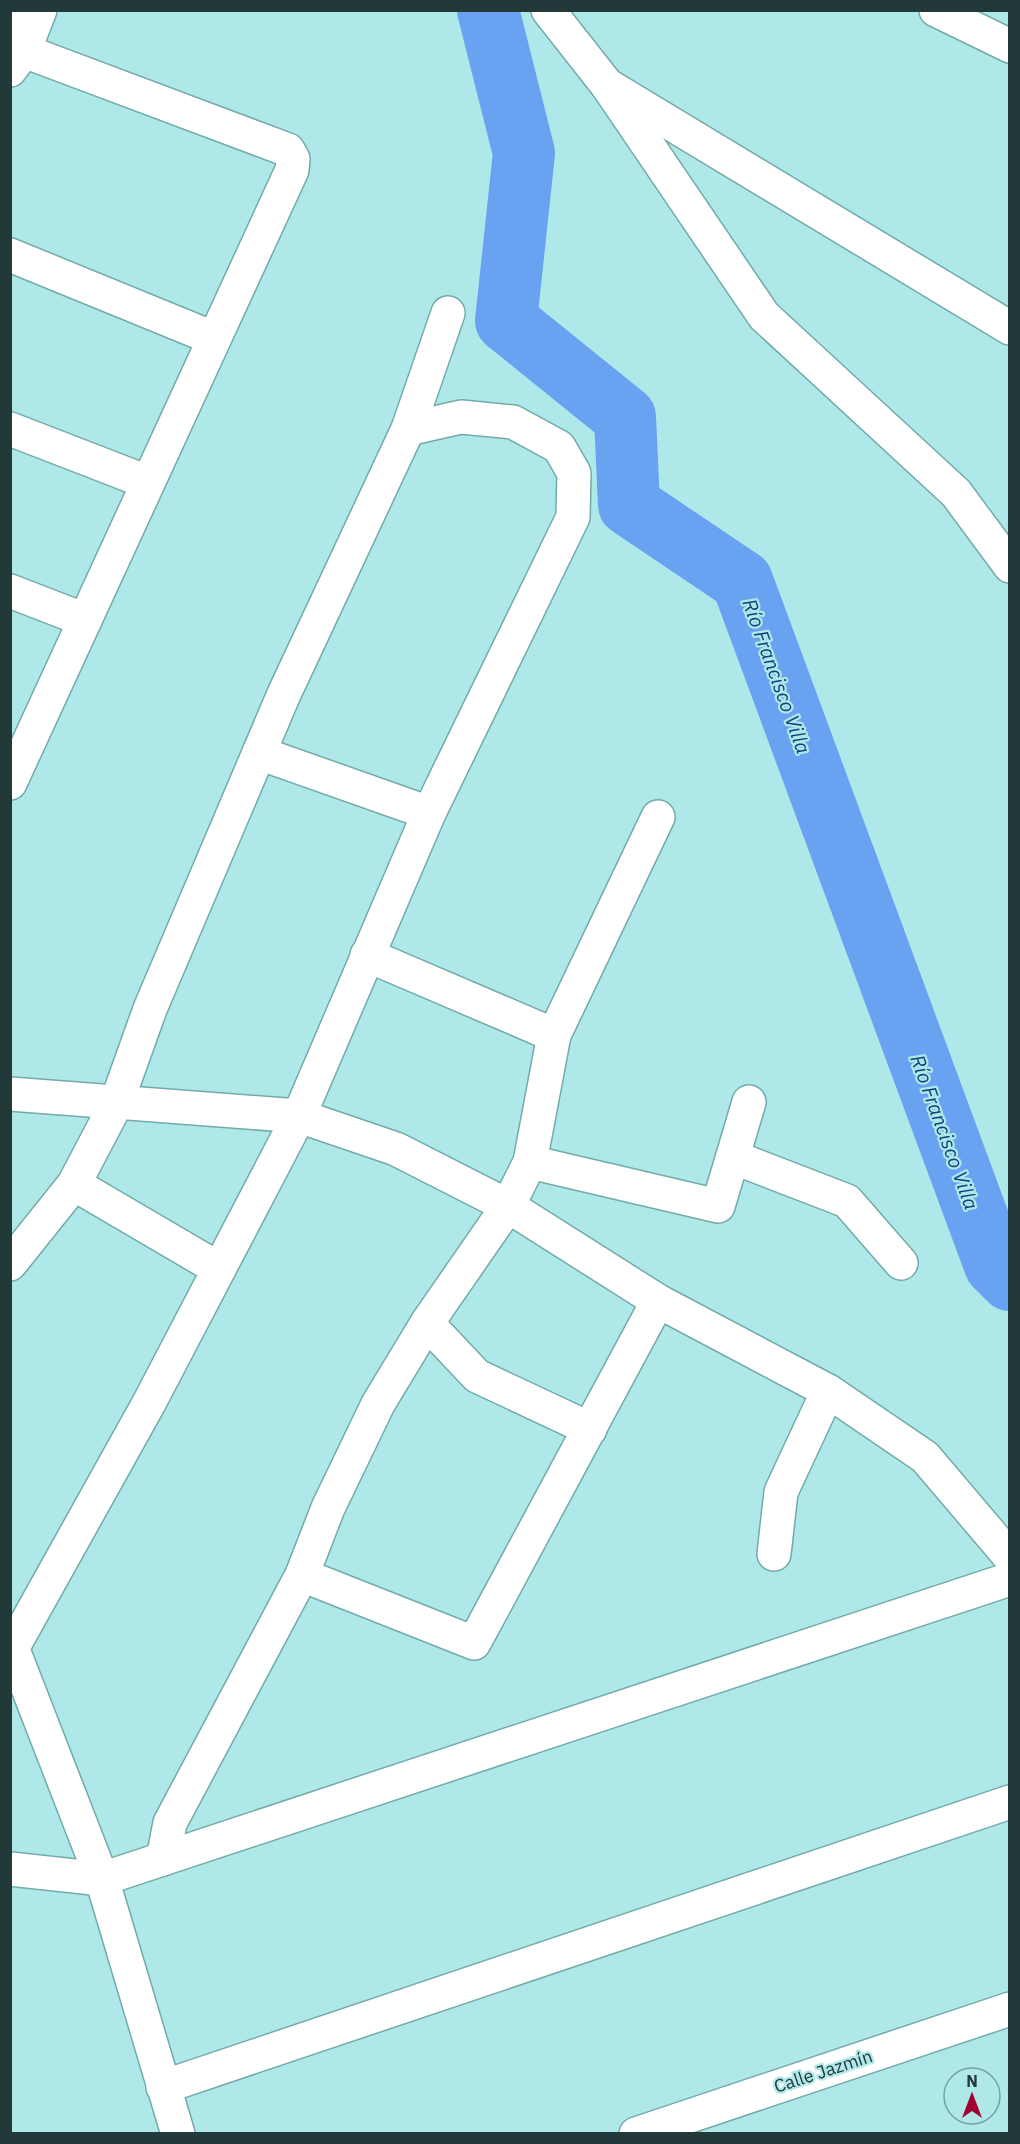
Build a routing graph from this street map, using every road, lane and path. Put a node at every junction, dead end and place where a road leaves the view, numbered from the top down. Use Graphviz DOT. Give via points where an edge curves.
graph roads {
  1 [pos="12,10"];
  2 [pos="40,10"];
  3 [pos="548,10"];
  4 [pos="936,10"];
  5 [pos="1010,46"];
  6 [pos="17,60"];
  7 [pos="608,86"];
  8 [pos="14,266"];
  9 [pos="448,313"];
  10 [pos="1010,328"];
  11 [pos="213,338"];
  12 [pos="10,429"];
  13 [pos="408,429"];
  14 [pos="147,482"];
  15 [pos="1010,566"];
  16 [pos="10,591"];
  17 [pos="85,620"];
  18 [pos="259,753"];
  19 [pos="10,783"];
  20 [pos="429,813"];
  21 [pos="658,817"];
  22 [pos="367,955"];
  23 [pos="554,1035"];
  24 [pos="10,1094"];
  25 [pos="749,1102"];
  26 [pos="116,1104"];
  27 [pos="299,1116"];
  28 [pos="732,1157"];
  29 [pos="530,1162"];
  30 [pos="74,1184"];
  31 [pos="508,1206"];
  32 [pos="901,1263"];
  33 [pos="10,1264"];
  34 [pos="219,1269"];
  35 [pos="658,1301"];
  36 [pos="428,1323"];
  37 [pos="828,1391"];
  38 [pos="590,1429"];
  39 [pos="774,1554"];
  40 [pos="1010,1557"];
  41 [pos="302,1575"];
  42 [pos="1010,1579"];
  43 [pos="11,1645"];
  44 [pos="1010,1802"];
  45 [pos="163,1859"];
  46 [pos="10,1869"];
  47 [pos="102,1879"];
  48 [pos="1010,2010"];
  49 [pos="163,2087"];
  50 [pos="178,2133"];
  51 [pos="636,2133"];
  1 -- 6 [label="lane"];
  2 -- 6 [label="street"];
  3 -- 7 [label="street"];
  4 -- 5 [label="street"];
  6 -- 11 [label="street" via="288,150 293,159 292,170"];
  7 -- 10 [label="street"];
  7 -- 15 [label="street" via="764,316 956,492"];
  8 -- 11 [label="street"];
  9 -- 13 [label="street"];
  11 -- 14 [label="street"];
  12 -- 14 [label="street"];
  13 -- 18 [label="street"];
  13 -- 20 [label="street" via="460,417 513,422 559,447 574,473 573,517"];
  14 -- 17 [label="street"];
  16 -- 17 [label="street"];
  17 -- 19 [label="street"];
  18 -- 20 [label="street"];
  18 -- 26 [label="street" via="150,1009"];
  20 -- 22 [label="street"];
  21 -- 23 [label="street"];
  22 -- 23 [label="street"];
  22 -- 27 [label="street"];
  23 -- 29 [label="street"];
  24 -- 26 [label="street"];
  25 -- 28 [label="street"];
  26 -- 27 [label="street"];
  26 -- 30 [label="street"];
  27 -- 31 [label="street" via="396,1149"];
  27 -- 34 [label="street"];
  28 -- 29 [label="street" via="718,1206"];
  28 -- 32 [label="street" via="847,1201"];
  29 -- 31 [label="street"];
  30 -- 33 [label="street"];
  30 -- 34 [label="street"];
  31 -- 35 [label="street"];
  31 -- 36 [label="street"];
  34 -- 43 [label="street" via="149,1403"];
  35 -- 37 [label="street"];
  35 -- 38 [label="street"];
  36 -- 38 [label="street" via="477,1376"];
  36 -- 41 [label="street" via="378,1404 328,1508"];
  37 -- 39 [label="street" via="781,1492"];
  37 -- 40 [label="street" via="925,1457"];
  38 -- 41 [label="street" via="474,1643"];
  41 -- 45 [label="street" via="185,1792 170,1823"];
  42 -- 45 [label="street"];
  43 -- 47 [label="street"];
  44 -- 49 [label="street"];
  45 -- 47 [label="street"];
  46 -- 47 [label="street"];
  47 -- 49 [label="street"];
  48 -- 51 [label="street, Calle Jazmín"];
  49 -- 50 [label="street"];
}
